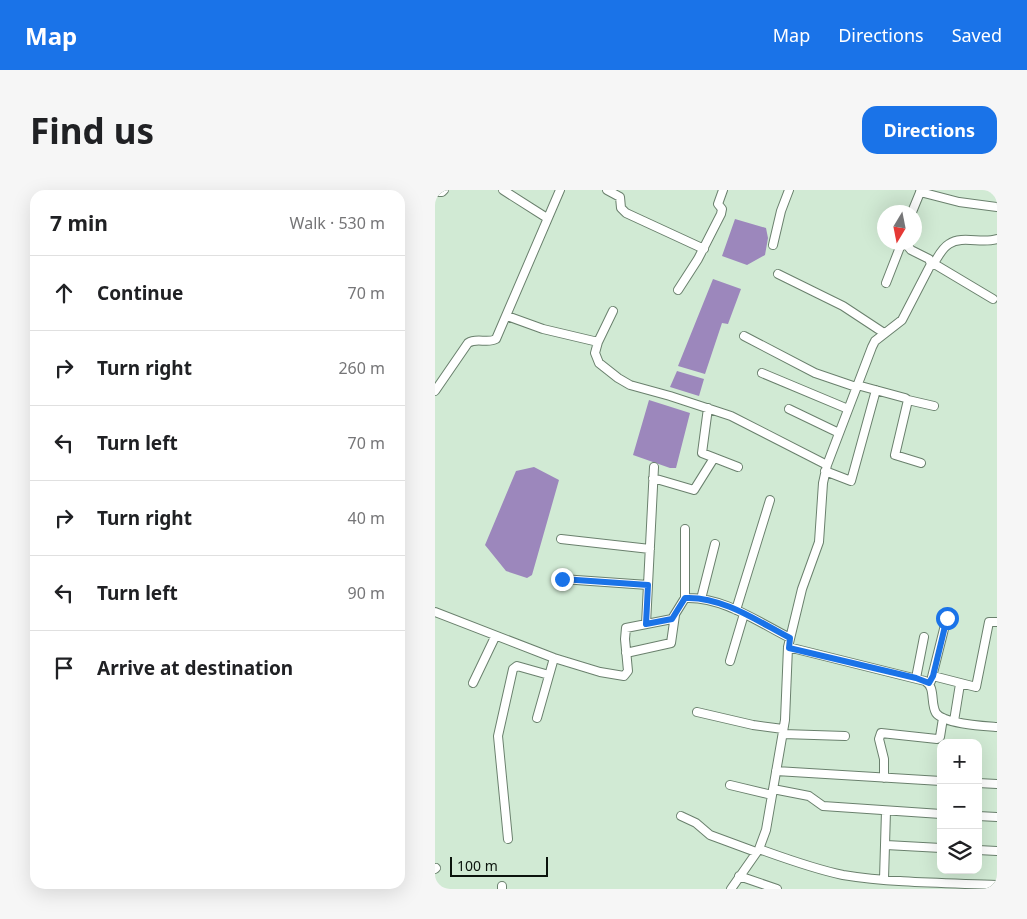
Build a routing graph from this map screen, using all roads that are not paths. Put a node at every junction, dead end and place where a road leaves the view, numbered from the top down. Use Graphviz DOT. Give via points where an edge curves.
graph roads {
  1 [pos="444,190"];
  2 [pos="503,190"];
  3 [pos="560,190"];
  4 [pos="607,190"];
  5 [pos="723,190"];
  6 [pos="789,190"];
  7 [pos="920,191"];
  8 [pos="435,192"];
  9 [pos="915,205"];
  10 [pos="997,207"];
  11 [pos="547,218"];
  12 [pos="997,239"];
  13 [pos="773,245"];
  14 [pos="704,249"];
  15 [pos="900,250"];
  16 [pos="911,250"];
  17 [pos="933,262"];
  18 [pos="778,274"];
  19 [pos="886,283"];
  20 [pos="678,290"];
  21 [pos="993,299"];
  22 [pos="613,311"];
  23 [pos="507,316"];
  24 [pos="884,333"];
  25 [pos="744,336"];
  26 [pos="598,342"];
  27 [pos="762,373"];
  28 [pos="857,386"];
  29 [pos="876,390"];
  30 [pos="435,391"];
  31 [pos="907,400"];
  32 [pos="934,406"];
  33 [pos="708,408"];
  34 [pos="789,408"];
  35 [pos="849,409"];
  36 [pos="839,433"];
  37 [pos="714,458"];
  38 [pos="921,463"];
  39 [pos="654,467"];
  40 [pos="738,467"];
  41 [pos="826,468"];
  42 [pos="653,478"];
  43 [pos="770,500"];
  44 [pos="685,528"];
  45 [pos="561,540"];
  46 [pos="715,544"];
  47 [pos="650,549"];
  48 [pos="562,579"];
  49 [pos="648,585"];
  50 [pos="685,598"];
  51 [pos="701,600"];
  52 [pos="736,610"];
  53 [pos="743,614"];
  54 [pos="436,615"];
  55 [pos="675,615"];
  56 [pos="947,618"];
  57 [pos="997,622"];
  58 [pos="646,624"];
  59 [pos="495,637"];
  60 [pos="924,637"];
  61 [pos="790,638"];
  62 [pos="789,648"];
  63 [pos="625,653"];
  64 [pos="554,658"];
  65 [pos="730,661"];
  66 [pos="549,675"];
  67 [pos="916,678"];
  68 [pos="931,680"];
  69 [pos="473,683"];
  70 [pos="960,684"];
  71 [pos="697,712"];
  72 [pos="537,718"];
  73 [pos="943,718"];
  74 [pos="954,721"];
  75 [pos="997,726"];
  76 [pos="783,732"];
  77 [pos="845,736"];
  78 [pos="776,771"];
  79 [pos="884,778"];
  80 [pos="937,781"];
  81 [pos="982,783"];
  82 [pos="730,784"];
  83 [pos="997,784"];
  84 [pos="773,792"];
  85 [pos="886,811"];
  86 [pos="937,814"];
  87 [pos="681,816"];
  88 [pos="982,816"];
  89 [pos="997,817"];
  90 [pos="508,839"];
  91 [pos="885,845"];
  92 [pos="937,848"];
  93 [pos="757,850"];
  94 [pos="982,850"];
  95 [pos="997,851"];
  96 [pos="739,876"];
  97 [pos="884,879"];
  98 [pos="997,885"];
  99 [pos="934,886"];
  100 [pos="731,889"];
  101 [pos="777,889"];
  1 -- 8 [label="street"];
  2 -- 11 [label="street"];
  3 -- 11 [label="street"];
  4 -- 14 [label="street" via="620,197 621,208 626,213"];
  5 -- 14 [label="street" via="718,204 722,212"];
  6 -- 13 [label="street"];
  7 -- 9 [label="street"];
  7 -- 10 [label="street" via="959,202"];
  11 -- 23 [label="street"];
  12 -- 17 [label="street" via="951,242"];
  14 -- 20 [label="street"];
  15 -- 19 [label="street"];
  16 -- 17 [label="street"];
  17 -- 21 [label="street"];
  17 -- 24 [label="street" via="907,312 896,326"];
  18 -- 24 [label="street" via="839,303"];
  22 -- 26 [label="street"];
  23 -- 26 [label="street" via="543,329"];
  23 -- 30 [label="street" via="494,341 468,342"];
  24 -- 28 [label="street" via="875,341"];
  25 -- 28 [label="street" via="811,371"];
  26 -- 33 [label="street" via="596,358 618,378 631,385"];
  27 -- 35 [label="street"];
  28 -- 29 [label="street"];
  28 -- 35 [label="street"];
  29 -- 31 [label="street"];
  29 -- 41 [label="street" via="851,481"];
  31 -- 32 [label="street"];
  31 -- 38 [label="street" via="895,455"];
  33 -- 37 [label="street" via="702,453"];
  33 -- 41 [label="street" via="737,419"];
  34 -- 36 [label="street"];
  35 -- 36 [label="street"];
  36 -- 41 [label="street"];
  37 -- 40 [label="street"];
  37 -- 42 [label="street" via="694,490"];
  39 -- 42 [label="street"];
  41 -- 61 [label="street" via="819,542 802,589"];
  42 -- 47 [label="street"];
  43 -- 52 [label="street"];
  44 -- 50 [label="street"];
  45 -- 47 [label="street"];
  46 -- 51 [label="street"];
  47 -- 49 [label="street"];
  48 -- 49 [label="street"];
  49 -- 58 [label="street"];
  50 -- 51 [label="street"];
  50 -- 55 [label="street"];
  51 -- 52 [label="street"];
  52 -- 53 [label="street"];
  53 -- 61 [label="street"];
  53 -- 65 [label="street"];
  54 -- 59 [label="street"];
  55 -- 58 [label="street" via="668,620"];
  55 -- 63 [label="street" via="671,643"];
  56 -- 68 [label="street"];
  57 -- 70 [label="street" via="989,622 976,687"];
  58 -- 63 [label="street" via="626,628"];
  59 -- 64 [label="street"];
  59 -- 69 [label="street"];
  60 -- 67 [label="street"];
  61 -- 62 [label="street"];
  62 -- 67 [label="street"];
  62 -- 76 [label="street"];
  63 -- 64 [label="street" via="628,671 623,676"];
  64 -- 66 [label="street"];
  66 -- 72 [label="street"];
  66 -- 90 [label="street" via="517,666 513,669 498,736"];
  67 -- 68 [label="street"];
  68 -- 70 [label="street"];
  68 -- 73 [label="street" via="934,707"];
  70 -- 74 [label="street"];
  71 -- 76 [label="street"];
  73 -- 74 [label="street"];
  73 -- 79 [label="street" via="937,739 881,733"];
  74 -- 75 [label="street"];
  76 -- 77 [label="street"];
  76 -- 78 [label="street"];
  78 -- 79 [label="street"];
  78 -- 84 [label="street"];
  79 -- 80 [label="street"];
  81 -- 83 [label="street"];
  82 -- 84 [label="street"];
  84 -- 85 [label="street" via="809,796 823,806"];
  84 -- 93 [label="street" via="766,830"];
  85 -- 86 [label="street"];
  85 -- 91 [label="street"];
  87 -- 93 [label="street" via="710,835"];
  88 -- 89 [label="street"];
  91 -- 92 [label="street"];
  91 -- 97 [label="street"];
  93 -- 96 [label="street"];
  93 -- 97 [label="street" via="845,875"];
  94 -- 95 [label="street"];
  96 -- 100 [label="street"];
  96 -- 101 [label="street"];
  97 -- 99 [label="street"];
  98 -- 99 [label="street"];
}
